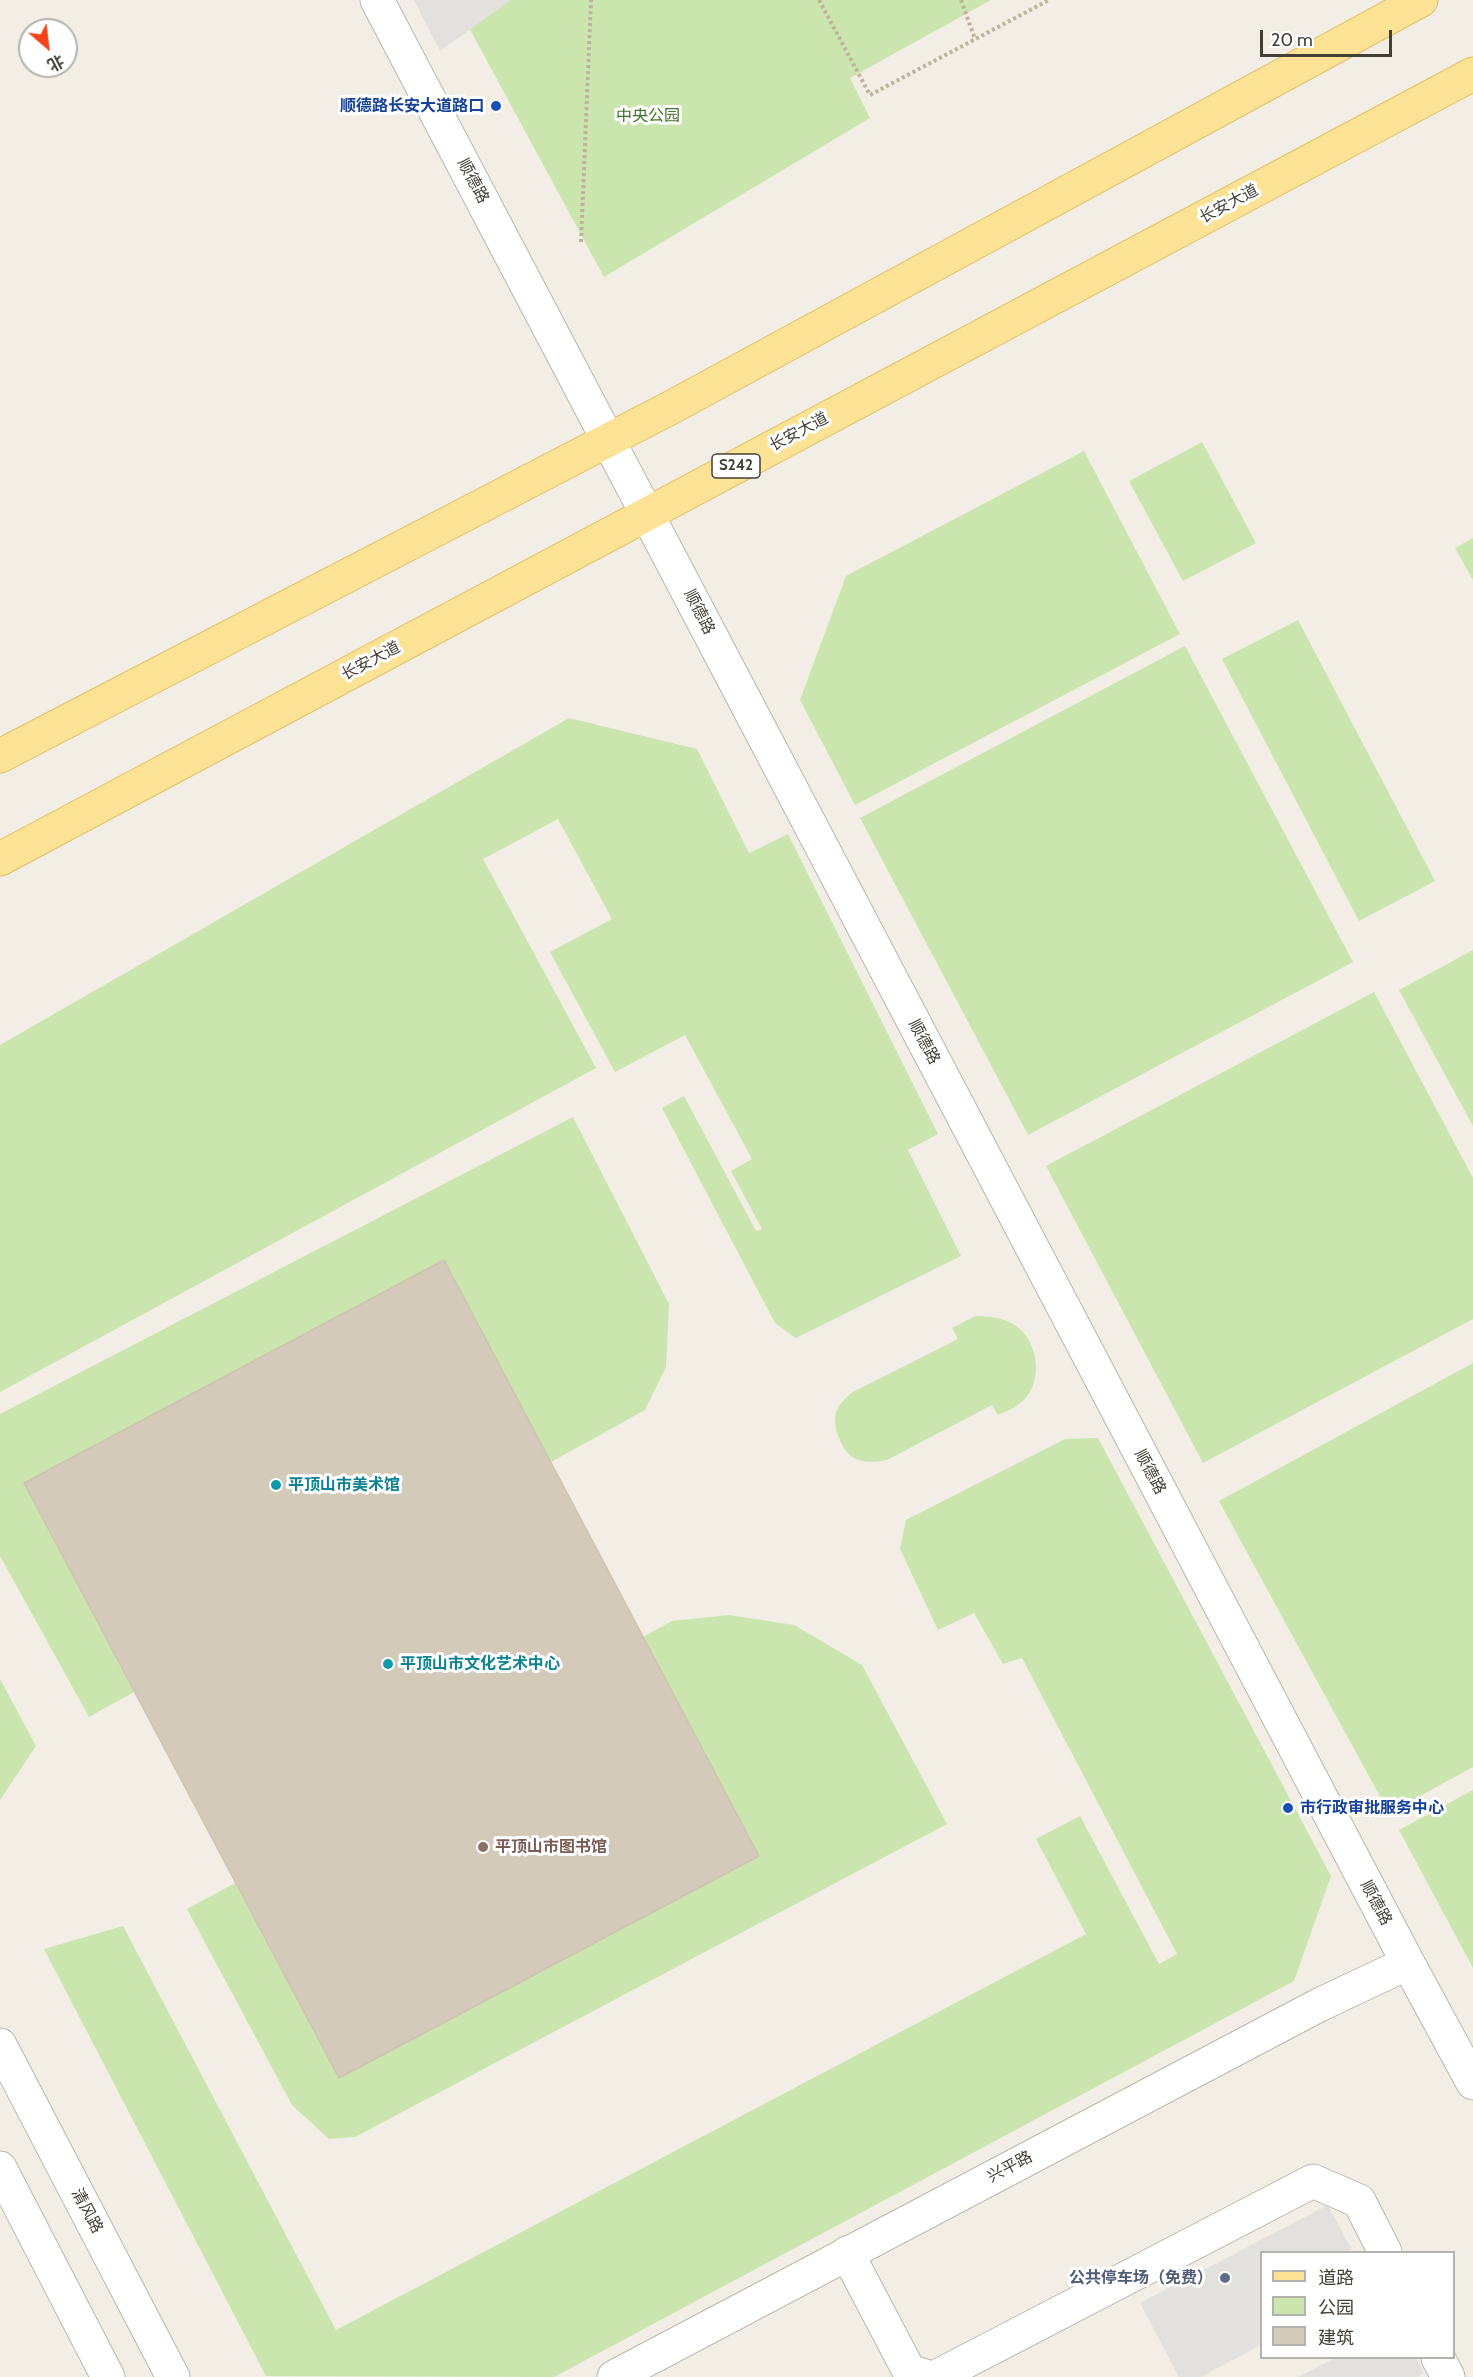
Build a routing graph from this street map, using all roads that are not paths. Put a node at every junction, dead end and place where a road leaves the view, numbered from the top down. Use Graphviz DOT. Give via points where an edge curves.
graph roads {
  1 [pos="377,0"];
  2 [pos="1421,0"];
  3 [pos="1473,74"];
  4 [pos="609,440"];
  5 [pos="648,514"];
  6 [pos="0,756"];
  7 [pos="0,859"];
  8 [pos="1408,1963"];
  9 [pos="0,2045"];
  10 [pos="1473,2083"];
  11 [pos="0,2168"];
  12 [pos="1384,2251"];
  13 [pos="847,2253"];
  14 [pos="1439,2359"];
  15 [pos="648,2369"];
  16 [pos="108,2377"];
  17 [pos="173,2377"];
  18 [pos="614,2377"];
  19 [pos="928,2377"];
  20 [pos="936,2377"];
  21 [pos="1448,2377"];
  1 -- 4 [label="street, 顺德路"];
  2 -- 4 [label="main road"];
  3 -- 5 [label="main road, 长安大道 / S242"];
  4 -- 5 [label="street, 顺德路"];
  4 -- 6 [label="main road"];
  5 -- 7 [label="main road, 长安大道 / S242"];
  5 -- 8 [label="street, 顺德路"];
  8 -- 10 [label="street, 顺德路"];
  8 -- 13 [label="street, 兴平路" via="1319,2005"];
  9 -- 17 [label="street, 清风路"];
  11 -- 16 [label="street"];
  12 -- 20 [label="street" via="1359,2201 1313,2181"];
  13 -- 15 [label="street, 兴平路"];
  13 -- 19 [label="street" via="909,2371"];
  14 -- 21 [label="street"];
  15 -- 18 [label="street, 兴平路"];
}
